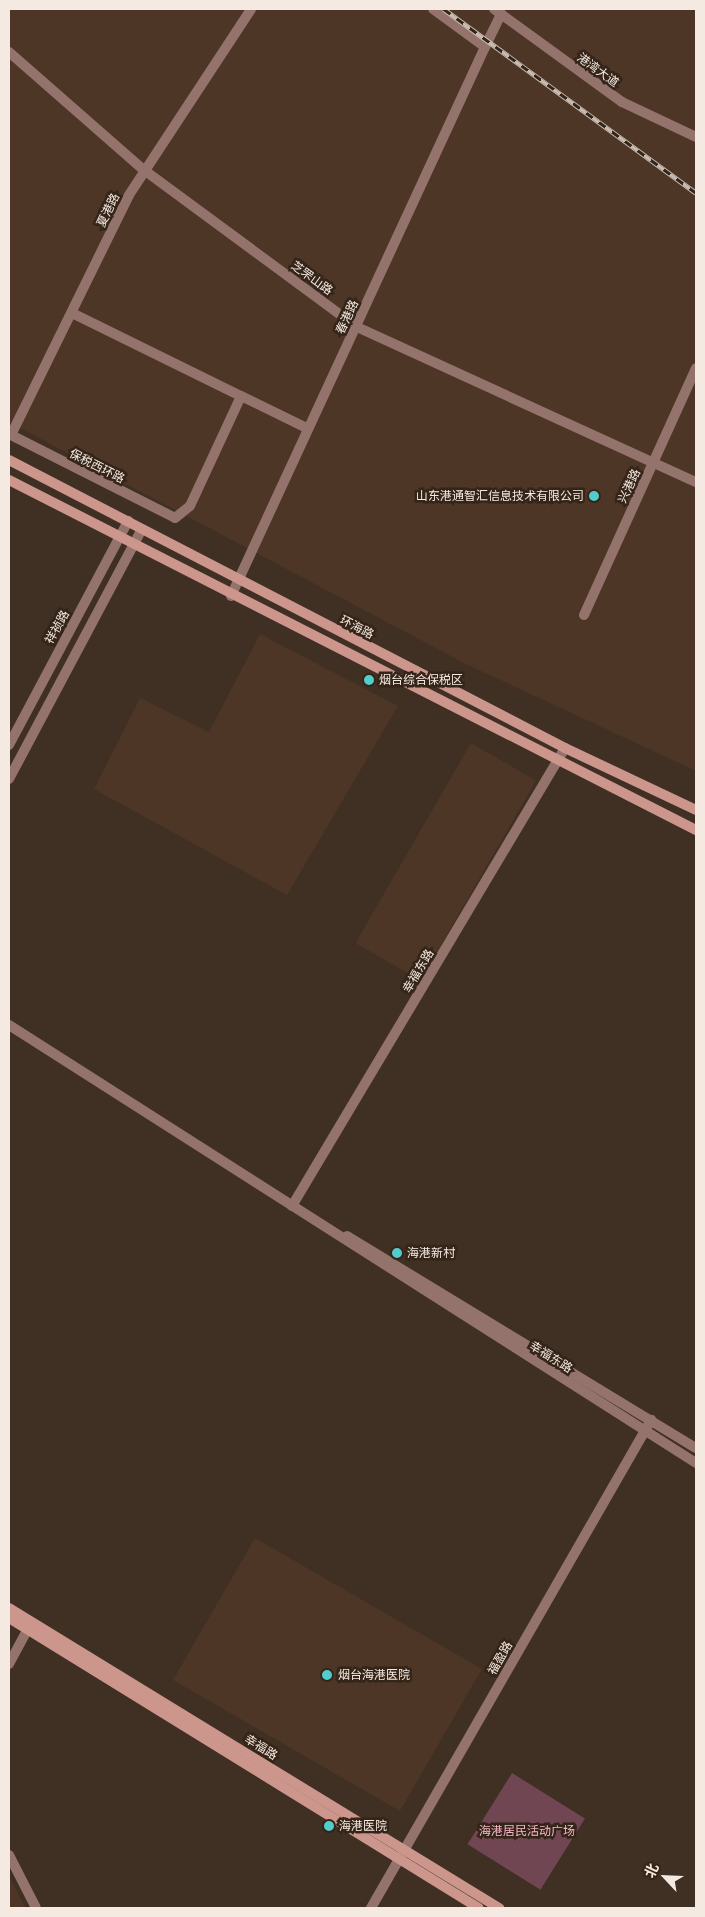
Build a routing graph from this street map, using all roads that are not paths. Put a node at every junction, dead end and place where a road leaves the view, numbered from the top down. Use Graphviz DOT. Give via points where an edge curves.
graph roads {
  1 [pos="251,9"];
  2 [pos="433,9"];
  3 [pos="498,12"];
  4 [pos="484,47"];
  5 [pos="9,52"];
  6 [pos="696,136"];
  7 [pos="144,170"];
  8 [pos="72,313"];
  9 [pos="357,327"];
  10 [pos="696,368"];
  11 [pos="241,396"];
  12 [pos="307,428"];
  13 [pos="10,435"];
  14 [pos="9,460"];
  15 [pos="654,462"];
  16 [pos="9,480"];
  17 [pos="696,482"];
  18 [pos="128,521"];
  19 [pos="142,529"];
  20 [pos="120,537"];
  21 [pos="133,544"];
  22 [pos="239,580"];
  23 [pos="231,596"];
  24 [pos="584,615"];
  25 [pos="9,745"];
  26 [pos="565,748"];
  27 [pos="558,763"];
  28 [pos="9,779"];
  29 [pos="696,810"];
  30 [pos="696,830"];
  31 [pos="9,1025"];
  32 [pos="292,1206"];
  33 [pos="652,1420"];
  34 [pos="645,1431"];
  35 [pos="696,1448"];
  36 [pos="696,1463"];
  37 [pos="9,1608"];
  38 [pos="9,1618"];
  39 [pos="29,1626"];
  40 [pos="9,1664"];
  41 [pos="400,1855"];
  42 [pos="9,1856"];
  43 [pos="36,1908"];
  44 [pos="371,1908"];
  45 [pos="480,1908"];
  46 [pos="499,1908"];
  1 -- 7 [label="street, 夏港路"];
  2 -- 4 [label="street"];
  3 -- 4 [label="street, 春港路"];
  3 -- 6 [label="street, 港湾大道" via="622,102"];
  4 -- 9 [label="street, 春港路"];
  5 -- 7 [label="street, 芝罘山路"];
  7 -- 8 [label="street, 夏港路"];
  7 -- 9 [label="street, 芝罘山路"];
  8 -- 11 [label="street"];
  8 -- 13 [label="street, 夏港路"];
  9 -- 12 [label="street, 春港路"];
  9 -- 15 [label="street, 芝罘山路"];
  10 -- 15 [label="street, 兴港路"];
  11 -- 12 [label="street"];
  11 -- 13 [label="street, 保税西环路" via="190,506 175,518"];
  12 -- 22 [label="street, 春港路"];
  14 -- 18 [label="main road, 环海路"];
  15 -- 17 [label="street, 芝罘山路"];
  15 -- 24 [label="street, 兴港路"];
  16 -- 20 [label="main road"];
  18 -- 19 [label="main road, 环海路"];
  18 -- 20 [label="street, 祥祯路"];
  19 -- 21 [label="street"];
  19 -- 22 [label="main road, 环海路"];
  20 -- 21 [label="main road"];
  20 -- 25 [label="street, 祥祯路"];
  21 -- 23 [label="main road"];
  21 -- 28 [label="street"];
  22 -- 23 [label="street, 春港路"];
  22 -- 26 [label="main road, 环海路"];
  23 -- 27 [label="main road"];
  26 -- 27 [label="street, 幸福东路"];
  26 -- 29 [label="main road, 环海路"];
  27 -- 30 [label="main road"];
  27 -- 32 [label="street, 幸福东路"];
  31 -- 32 [label="street, 幸福东路"];
  32 -- 33 [label="street, 幸福东路" via="387,1258"];
  32 -- 34 [label="street, 幸福东路"];
  33 -- 34 [label="street, 福盈路"];
  33 -- 35 [label="street, 幸福东路"];
  34 -- 36 [label="street, 幸福东路"];
  34 -- 41 [label="street, 福盈路"];
  37 -- 39 [label="main road, 幸福路"];
  38 -- 39 [label="main road, 幸福路"];
  39 -- 40 [label="street"];
  39 -- 41 [label="main road, 幸福路"];
  41 -- 44 [label="street, 福盈路"];
  41 -- 45 [label="main road, 幸福路"];
  41 -- 46 [label="main road, 幸福路"];
  42 -- 43 [label="street"];
}
